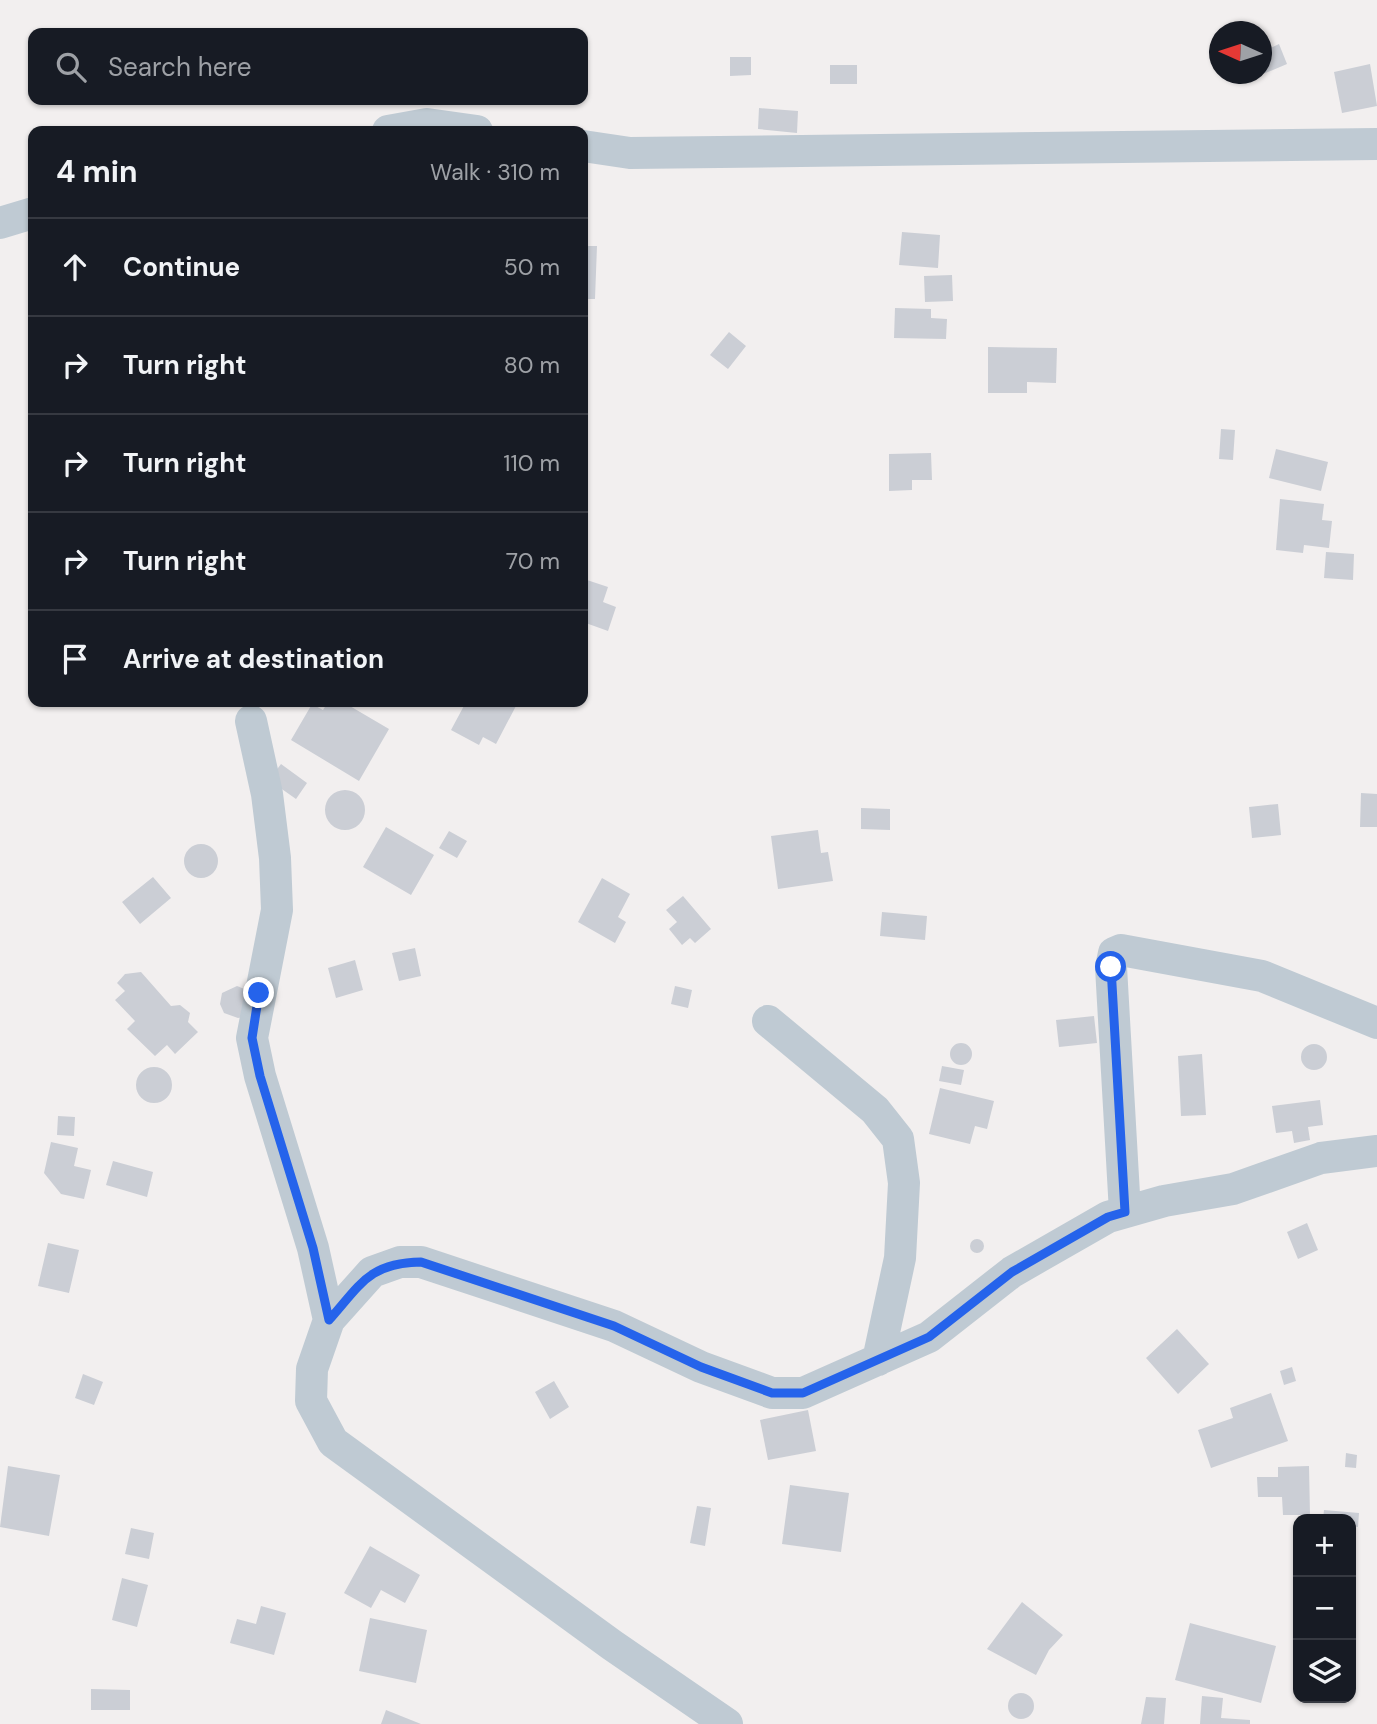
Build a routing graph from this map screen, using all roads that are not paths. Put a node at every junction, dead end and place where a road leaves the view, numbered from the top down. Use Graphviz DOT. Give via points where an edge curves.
graph roads {
  1 [pos="416,126"];
  2 [pos="441,126"];
  3 [pos="1377,145"];
  4 [pos="588,147"];
  5 [pos="28,215"];
  6 [pos="0,223"];
  7 [pos="250,721"];
  8 [pos="768,1021"];
  9 [pos="1377,1023"];
  10 [pos="1377,1151"];
  11 [pos="1125,1212"];
  12 [pos="329,1320"];
  13 [pos="878,1360"];
  14 [pos="727,1724"];
  1 -- 2 [label="street"];
  3 -- 4 [label="street" via="644,153"];
  5 -- 6 [label="street"];
  7 -- 12 [label="street" via="267,794 277,910 252,1038 313,1248"];
  8 -- 13 [label="street" via="875,1110 898,1139 904,1183 900,1258"];
  9 -- 11 [label="street" via="1262,976 1121,950 1114,953 1111,967"];
  10 -- 11 [label="street" via="1321,1158 1233,1189"];
  11 -- 13 [label="street" via="1108,1217 1012,1272 929,1337"];
  12 -- 13 [label="street" via="372,1272 400,1262 421,1262 614,1326 701,1367 772,1393 803,1393"];
  12 -- 14 [label="street" via="312,1369 311,1401 332,1442"];
}
